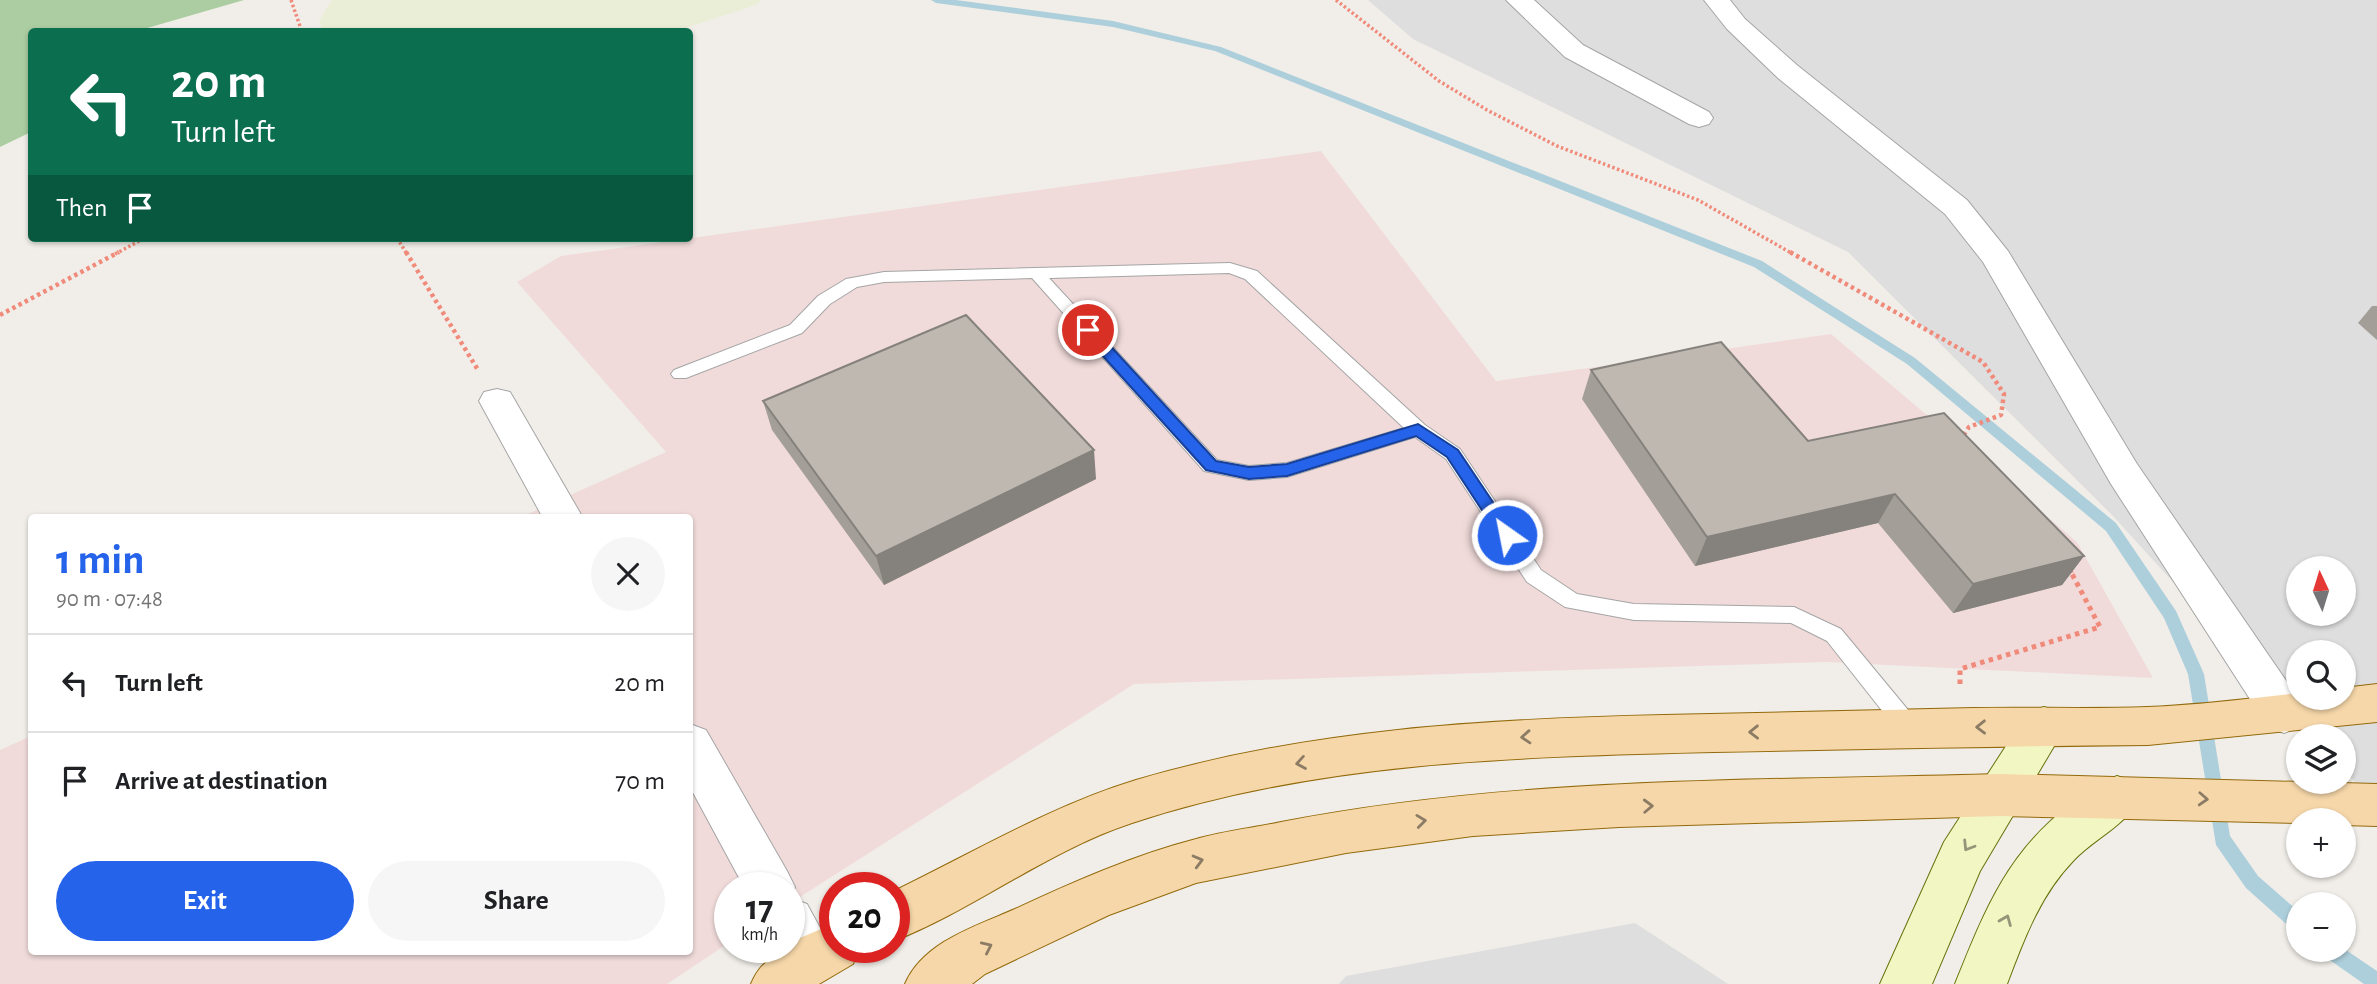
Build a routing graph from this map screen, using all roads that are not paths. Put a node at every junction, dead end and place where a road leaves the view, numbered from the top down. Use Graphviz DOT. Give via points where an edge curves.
graph roads {
  1 [pos="1519,0"];
  2 [pos="1717,0"];
  3 [pos="1699,118"];
  4 [pos="1035,272"];
  5 [pos="680,374"];
  6 [pos="497,401"];
  7 [pos="1418,430"];
  8 [pos="561,514"];
  9 [pos="2377,703"];
  10 [pos="2284,714"];
  11 [pos="2044,726"];
  12 [pos="1910,729"];
  13 [pos="693,749"];
  14 [pos="2000,795"];
  15 [pos="2137,797"];
  16 [pos="2377,805"];
  17 [pos="762,872"];
  18 [pos="910,909"];
  19 [pos="931,984"];
  20 [pos="1906,984"];
  21 [pos="1981,984"];
  1 -- 3 [label="street" via="1574,51"];
  2 -- 10 [label="street" via="1788,72 1956,207 1997,258 2124,474"];
  4 -- 5 [label="lane" via="884,277 852,283 824,300 796,329"];
  4 -- 7 [label="lane" via="1230,268 1251,275"];
  4 -- 7 [label="lane" via="1211,466 1249,473 1287,470"];
  6 -- 8 [label="street"];
  7 -- 12 [label="lane" via="1453,453 1534,576 1572,601 1634,612 1794,615 1834,635"];
  9 -- 10 [label="main road"];
  10 -- 11 [label="main road" via="2148,726"];
  11 -- 12 [label="main road, one-way"];
  11 -- 14 [label="main road"];
  12 -- 18 [label="main road, one-way" via="1535,736 1414,746 1303,762 1207,780 1130,803 1045,837"];
  13 -- 17 [label="street"];
  14 -- 15 [label="main road"];
  19 -- 14 [label="main road, one-way" via="967,956 1096,896 1196,860 1346,831 1473,815 1606,807"];
  14 -- 20 [label="main road, one-way" via="1961,858"];
  15 -- 16 [label="main road, one-way"];
  21 -- 15 [label="main road, one-way" via="2009,911 2031,874 2058,844"];
}
